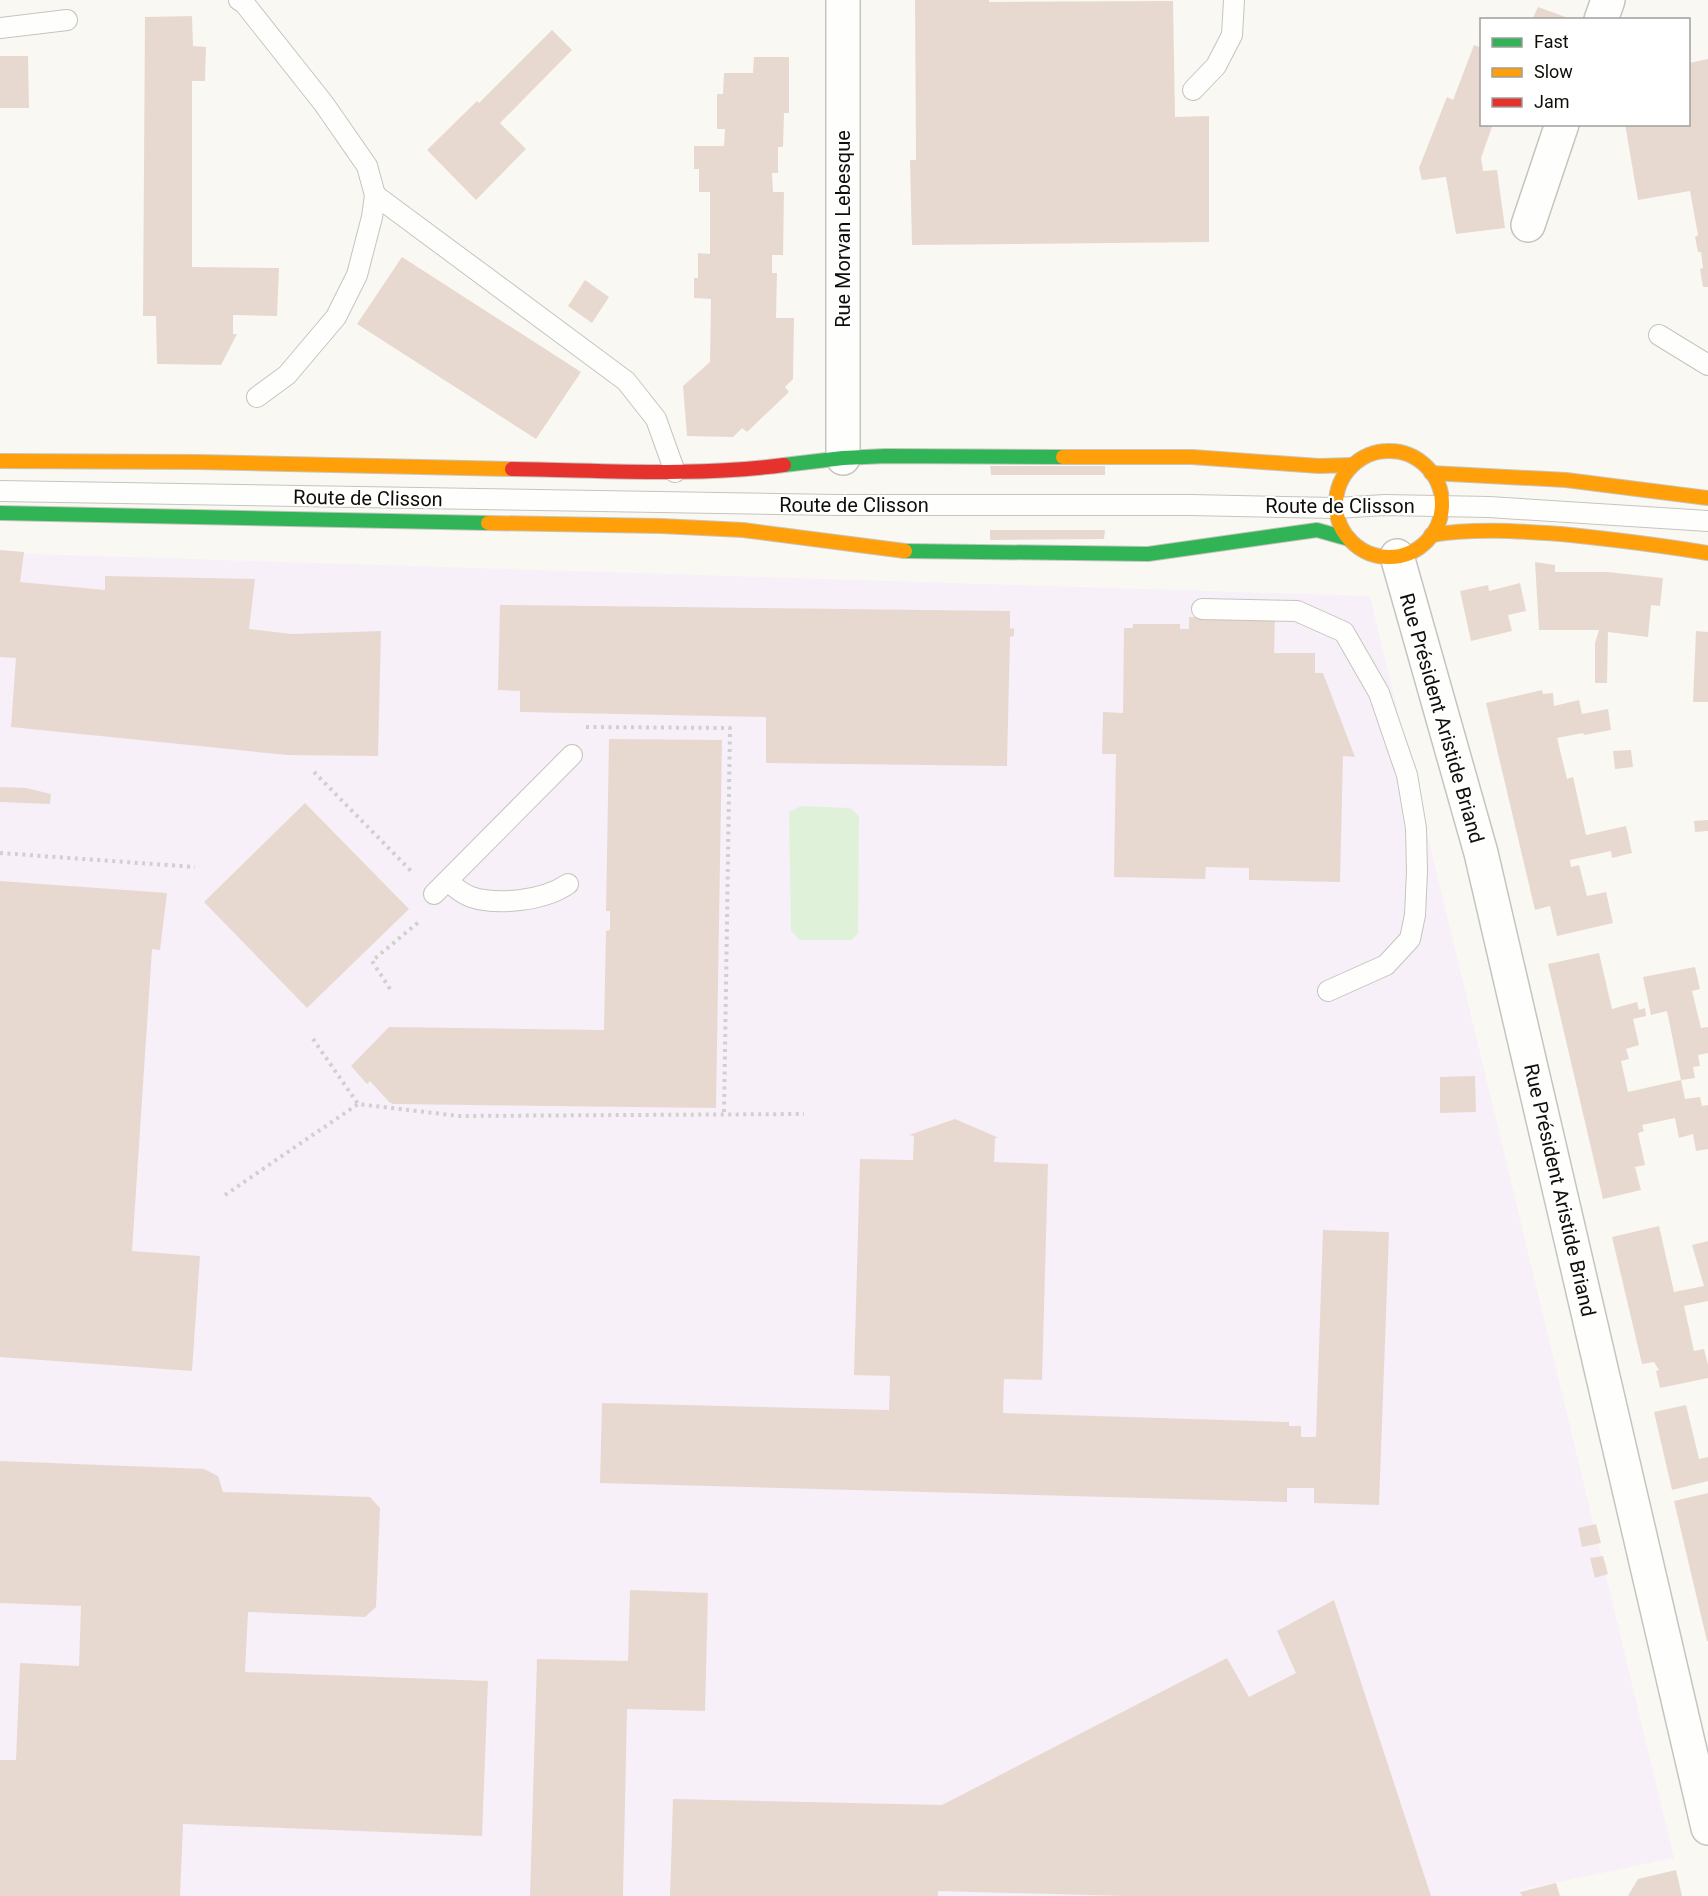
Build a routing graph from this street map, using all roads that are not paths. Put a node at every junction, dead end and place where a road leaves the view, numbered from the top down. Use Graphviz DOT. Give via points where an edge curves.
graph roads {
  1 [pos="238,0"];
  2 [pos="843,0"];
  3 [pos="1234,0"];
  4 [pos="1608,0"];
  5 [pos="1602,18"];
  6 [pos="67,20"];
  7 [pos="0,28"];
  8 [pos="1193,90"];
  9 [pos="1561,126"];
  10 [pos="375,195"];
  11 [pos="1528,225"];
  12 [pos="1659,335"];
  13 [pos="1708,365"];
  14 [pos="257,397"];
  15 [pos="843,458"];
  16 [pos="0,460"];
  17 [pos="1353,465"];
  18 [pos="675,472"];
  19 [pos="1431,473"];
  20 [pos="0,491"];
  21 [pos="1708,498"];
  22 [pos="1441,506"];
  23 [pos="1336,508"];
  24 [pos="0,513"];
  25 [pos="1708,521"];
  26 [pos="1431,535"];
  27 [pos="1349,539"];
  28 [pos="1708,553"];
  29 [pos="1397,556"];
  30 [pos="1202,609"];
  31 [pos="572,755"];
  32 [pos="568,884"];
  33 [pos="1328,991"];
  34 [pos="1708,1828"];
  1 -- 10 [label="lane" via="324,104 367,166"];
  2 -- 15 [label="street, Rue Morvan Lebesque"];
  3 -- 8 [label="lane" via="1232,35 1216,66"];
  4 -- 5 [label="street"];
  6 -- 7 [label="lane"];
  9 -- 11 [label="street"];
  10 -- 14 [label="lane" via="357,275 336,317 287,375"];
  10 -- 18 [label="lane" via="626,381 656,418"];
  12 -- 13 [label="lane"];
  15 -- 17 [label="main road, Route de Clisson" via="1192,457"];
  15 -- 18 [label="main road, Route de Clisson" via="749,470"];
  16 -- 18 [label="main road, Route de Clisson"];
  17 -- 19 [label="main road" via="1372,454 1394,452 1415,458"];
  17 -- 23 [label="main road" via="1339,485"];
  19 -- 21 [label="main road, Route de Clisson" via="1566,480"];
  19 -- 22 [label="main road" via="1441,494"];
  20 -- 23 [label="lane, Route de Clisson" via="813,505"];
  22 -- 23 [label="lane, Route de Clisson"];
  22 -- 25 [label="lane, Route de Clisson"];
  22 -- 26 [label="main road"];
  23 -- 27 [label="main road"];
  24 -- 27 [label="main road, Route de Clisson" via="743,530 892,551 1148,554 1317,530"];
  26 -- 28 [label="main road, Route de Clisson" via="1495,529 1650,543"];
  26 -- 29 [label="main road" via="1416,549"];
  27 -- 29 [label="main road, Route de Clisson" via="1376,555"];
  29 -- 34 [label="street, Rue Président Aristide Briand" via="1481,853"];
  30 -- 33 [label="lane" via="1297,611 1344,632 1379,693 1407,776 1416,828 1417,871 1410,939 1386,965"];
  31 -- 32 [label="lane" via="441,888 472,897 505,900 540,896"];
}
